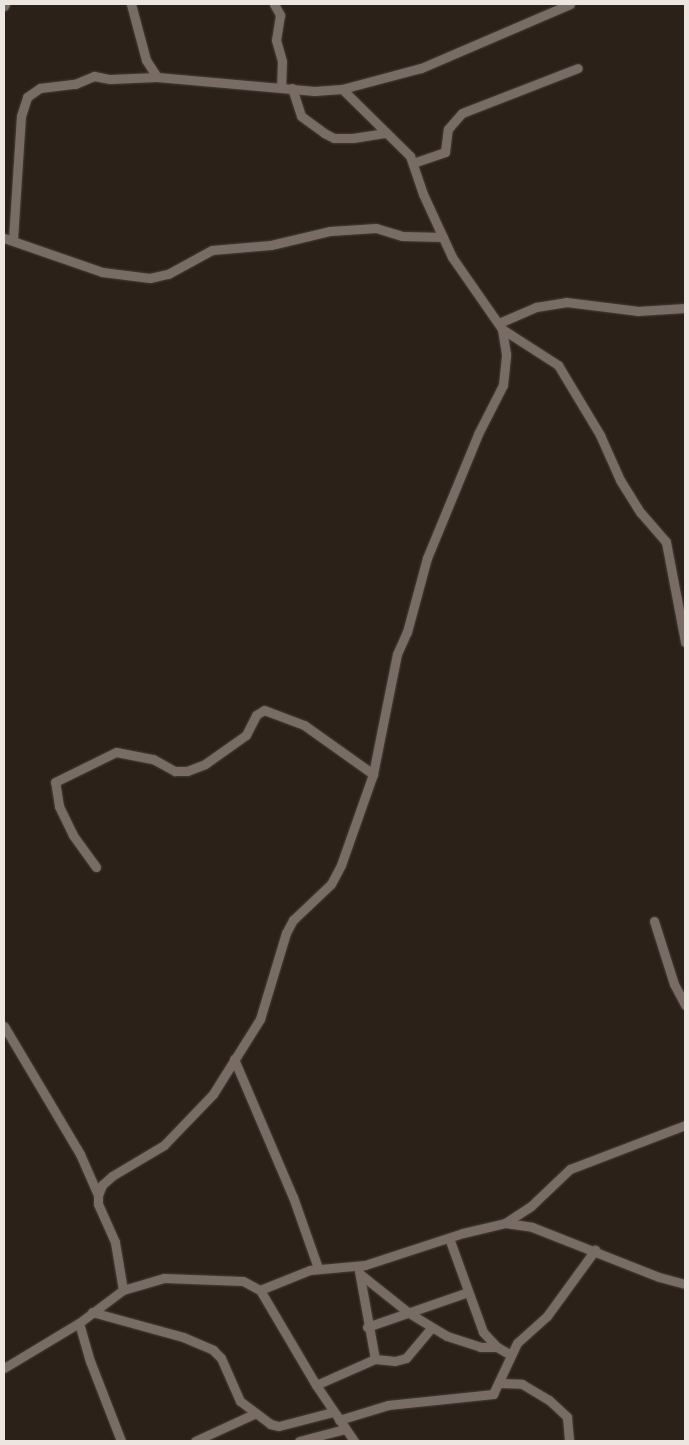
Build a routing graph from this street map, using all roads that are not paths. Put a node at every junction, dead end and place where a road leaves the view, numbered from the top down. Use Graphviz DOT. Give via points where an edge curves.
graph roads {
  1 [pos="131,4"];
  2 [pos="274,4"];
  3 [pos="570,4"];
  4 [pos="578,68"];
  5 [pos="157,77"];
  6 [pos="281,86"];
  7 [pos="292,88"];
  8 [pos="342,89"];
  9 [pos="386,133"];
  10 [pos="413,163"];
  11 [pos="444,237"];
  12 [pos="8,238"];
  13 [pos="685,308"];
  14 [pos="500,326"];
  15 [pos="685,642"];
  16 [pos="373,774"];
  17 [pos="96,867"];
  18 [pos="654,921"];
  19 [pos="685,1005"];
  20 [pos="4,1026"];
  21 [pos="234,1059"];
  22 [pos="685,1125"];
  23 [pos="98,1195"];
  24 [pos="505,1223"];
  25 [pos="449,1238"];
  26 [pos="595,1250"];
  27 [pos="318,1268"];
  28 [pos="359,1270"];
  29 [pos="685,1284"];
  30 [pos="123,1290"];
  31 [pos="260,1290"];
  32 [pos="468,1292"];
  33 [pos="92,1312"];
  34 [pos="409,1313"];
  35 [pos="79,1323"];
  36 [pos="367,1327"];
  37 [pos="432,1327"];
  38 [pos="497,1347"];
  39 [pos="511,1355"];
  40 [pos="375,1359"];
  41 [pos="4,1368"];
  42 [pos="504,1379"];
  43 [pos="316,1385"];
  44 [pos="254,1414"];
  45 [pos="336,1416"];
  46 [pos="345,1428"];
  47 [pos="121,1441"];
  48 [pos="195,1441"];
  49 [pos="300,1441"];
  50 [pos="354,1441"];
  51 [pos="569,1441"];
  1 -- 5 [label="street" via="146,60"];
  2 -- 6 [label="street" via="280,15 276,40 282,61"];
  3 -- 8 [label="street" via="421,68"];
  4 -- 10 [label="street" via="462,113 448,129 445,152"];
  5 -- 6 [label="street"];
  5 -- 12 [label="street" via="94,76 75,84 40,88 27,97 21,116"];
  6 -- 7 [label="street"];
  7 -- 8 [label="street"];
  7 -- 9 [label="street" via="301,116 334,138"];
  8 -- 9 [label="street"];
  9 -- 10 [label="street" via="405,150"];
  10 -- 11 [label="street" via="422,194"];
  11 -- 12 [label="street" via="402,236 376,228 330,231 271,245 212,250 168,274 150,278 102,272"];
  11 -- 14 [label="street" via="471,286"];
  13 -- 14 [label="street" via="638,311 566,302 536,307"];
  14 -- 15 [label="street" via="558,365 600,435 624,487 666,542"];
  14 -- 16 [label="street" via="506,354 503,385 478,434 427,558 398,654"];
  16 -- 17 [label="street" via="304,725 264,710 256,715 246,735 205,764 187,771 174,772 153,759 116,752 55,782 59,806 73,835"];
  16 -- 21 [label="street" via="341,866 331,884 293,920 286,932 260,1019"];
  18 -- 19 [label="street" via="674,984"];
  20 -- 23 [label="street" via="80,1154"];
  21 -- 23 [label="street" via="213,1094 195,1115 164,1145 106,1180"];
  21 -- 27 [label="street" via="293,1197"];
  22 -- 24 [label="street" via="570,1169 531,1206"];
  23 -- 30 [label="street" via="98,1204 114,1242"];
  24 -- 25 [label="street"];
  24 -- 26 [label="street" via="532,1227"];
  25 -- 28 [label="street"];
  25 -- 32 [label="street"];
  26 -- 29 [label="street" via="659,1277"];
  26 -- 39 [label="street" via="551,1311 517,1343"];
  27 -- 28 [label="street"];
  27 -- 31 [label="street"];
  28 -- 34 [label="street"];
  28 -- 36 [label="street"];
  30 -- 31 [label="street" via="145,1282 182,1277 243,1281"];
  30 -- 33 [label="street"];
  31 -- 43 [label="street"];
  32 -- 34 [label="street"];
  32 -- 38 [label="street" via="484,1332"];
  33 -- 35 [label="street"];
  33 -- 44 [label="street" via="182,1337 213,1350 221,1358 235,1395"];
  34 -- 36 [label="street"];
  34 -- 37 [label="street"];
  35 -- 41 [label="street"];
  35 -- 47 [label="street" via="87,1353"];
  36 -- 40 [label="street"];
  37 -- 38 [label="street" via="462,1343"];
  37 -- 40 [label="street" via="406,1358 395,1361"];
  38 -- 39 [label="street"];
  39 -- 42 [label="street"];
  40 -- 43 [label="street"];
  42 -- 45 [label="street" via="490,1396 388,1405"];
  42 -- 51 [label="street" via="537,1391 564,1413 569,1422"];
  43 -- 45 [label="street"];
  44 -- 45 [label="street" via="275,1426"];
  44 -- 48 [label="street"];
  45 -- 46 [label="street"];
  46 -- 49 [label="street"];
  46 -- 50 [label="street"];
}
